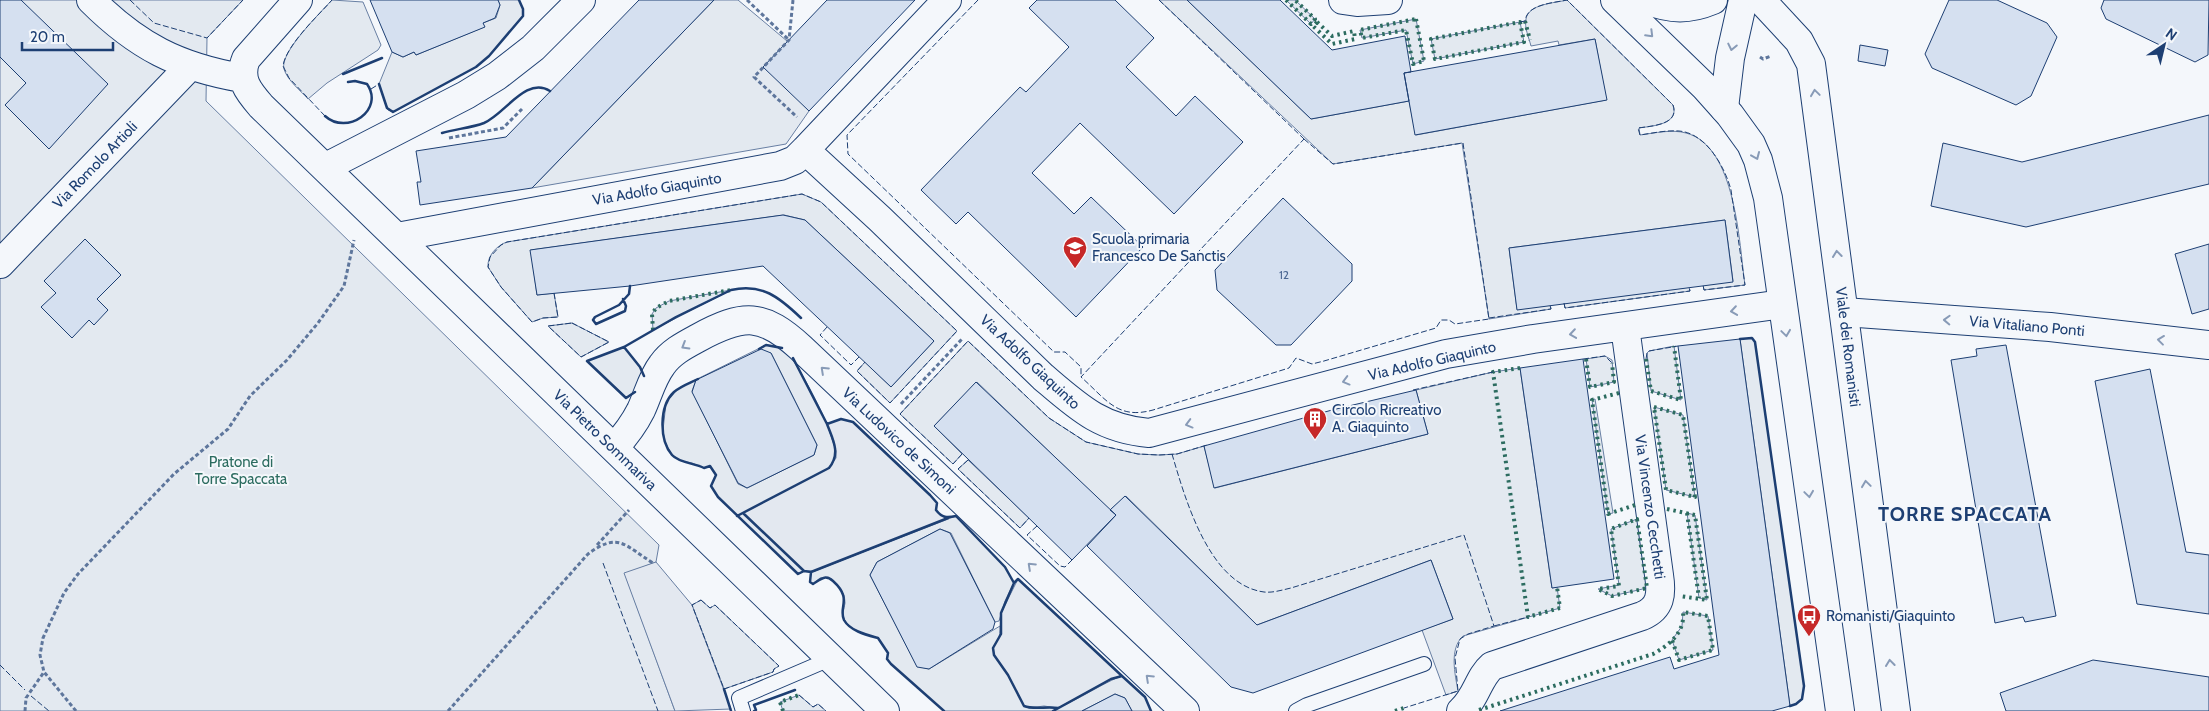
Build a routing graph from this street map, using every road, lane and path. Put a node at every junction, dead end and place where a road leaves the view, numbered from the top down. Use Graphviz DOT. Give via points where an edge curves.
graph roads {
  1 [pos="91,0"];
  2 [pos="298,0"];
  3 [pos="581,0"];
  4 [pos="747,0"];
  5 [pos="793,0"];
  6 [pos="947,0"];
  7 [pos="1343,0"];
  8 [pos="1388,0"];
  9 [pos="1615,0"];
  10 [pos="1647,0"];
  11 [pos="1713,0"];
  12 [pos="1743,0"];
  13 [pos="1761,0"];
  14 [pos="789,40"];
  15 [pos="190,66"];
  16 [pos="242,78"];
  17 [pos="1724,108"];
  18 [pos="522,109"];
  19 [pos="447,139"];
  20 [pos="811,143"];
  21 [pos="326,168"];
  22 [pos="397,237"];
  23 [pos="354,240"];
  24 [pos="0,264"];
  25 [pos="1782,304"];
  26 [pos="1844,312"];
  27 [pos="982,318"];
  28 [pos="1625,327"];
  29 [pos="2209,345"];
  30 [pos="882,424"];
  31 [pos="614,448"];
  32 [pos="629,510"];
  33 [pos="592,551"];
  34 [pos="653,563"];
  35 [pos="830,659"];
  36 [pos="1424,664"];
  37 [pos="44,672"];
  38 [pos="1837,710"];
  39 [pos="25,711"];
  40 [pos="76,711"];
  41 [pos="448,711"];
  42 [pos="743,711"];
  43 [pos="885,711"];
  44 [pos="1185,711"];
  45 [pos="1296,711"];
  46 [pos="1461,711"];
  47 [pos="1896,711"];
  1 -- 15 [label="street" via="137,41 165,57"];
  2 -- 16 [label="street" via="246,59"];
  3 -- 21 [label="street" via="533,48 497,76"];
  4 -- 14 [label="path"];
  5 -- 14 [label="path"];
  6 -- 20 [label="street"];
  7 -- 8 [label="street"];
  9 -- 17 [label="street, one-way"];
  10 -- 11 [label="street" via="1672,8 1691,8"];
  12 -- 17 [label="street, one-way" via="1730,58"];
  26 -- 13 [label="street, Viale dei Romanisti, one-way" via="1811,64 1799,41"];
  14 -- 20 [label="path" via="754,77"];
  15 -- 16 [label="street"];
  15 -- 24 [label="street, Via Romolo Artioli"];
  16 -- 21 [label="street, Via Pietro Sommariva" via="261,106"];
  17 -- 25 [label="street, one-way" via="1750,144 1763,176"];
  18 -- 19 [label="path" via="503,128"];
  20 -- 22 [label="street, Via Adolfo Giaquinto" via="795,160 780,166"];
  20 -- 27 [label="street, Via Adolfo Giaquinto"];
  21 -- 22 [label="street, Via Pietro Sommariva"];
  22 -- 31 [label="street, Via Pietro Sommariva"];
  23 -- 37 [label="path" via="344,286 318,324 250,396 228,429 174,474 78,574 64,593 43,638 40,655"];
  25 -- 28 [label="street, Via Adolfo Giaquinto, one-way"];
  25 -- 38 [label="street, one-way"];
  29 -- 26 [label="street, Via Vitaliano Ponti, one-way" via="2050,327"];
  47 -- 26 [label="street, Viale dei Romanisti, one-way"];
  28 -- 27 [label="street, Via Adolfo Giaquinto, one-way" via="1446,354 1149,433 1116,428 1090,416"];
  27 -- 30 [label="path"];
  28 -- 46 [label="street, Via Vincenzo Cecchetti" via="1660,575 1660,600 1654,610 1642,616 1492,666 1482,678 1474,698"];
  30 -- 31 [label="street, Via Ludovico de Simoni, one-way" via="781,331 758,321 745,321 722,325 667,358 657,372 635,421"];
  44 -- 30 [label="street, Via Ludovico de Simoni, one-way"];
  31 -- 35 [label="street, Via Pietro Sommariva"];
  32 -- 33 [label="path"];
  33 -- 34 [label="path" via="613,541"];
  33 -- 41 [label="path"];
  35 -- 42 [label="lane" via="738,698"];
  35 -- 43 [label="street, Via Pietro Sommariva"];
  36 -- 45 [label="lane"];
  37 -- 39 [label="path" via="26,698"];
  37 -- 40 [label="path"];
}
